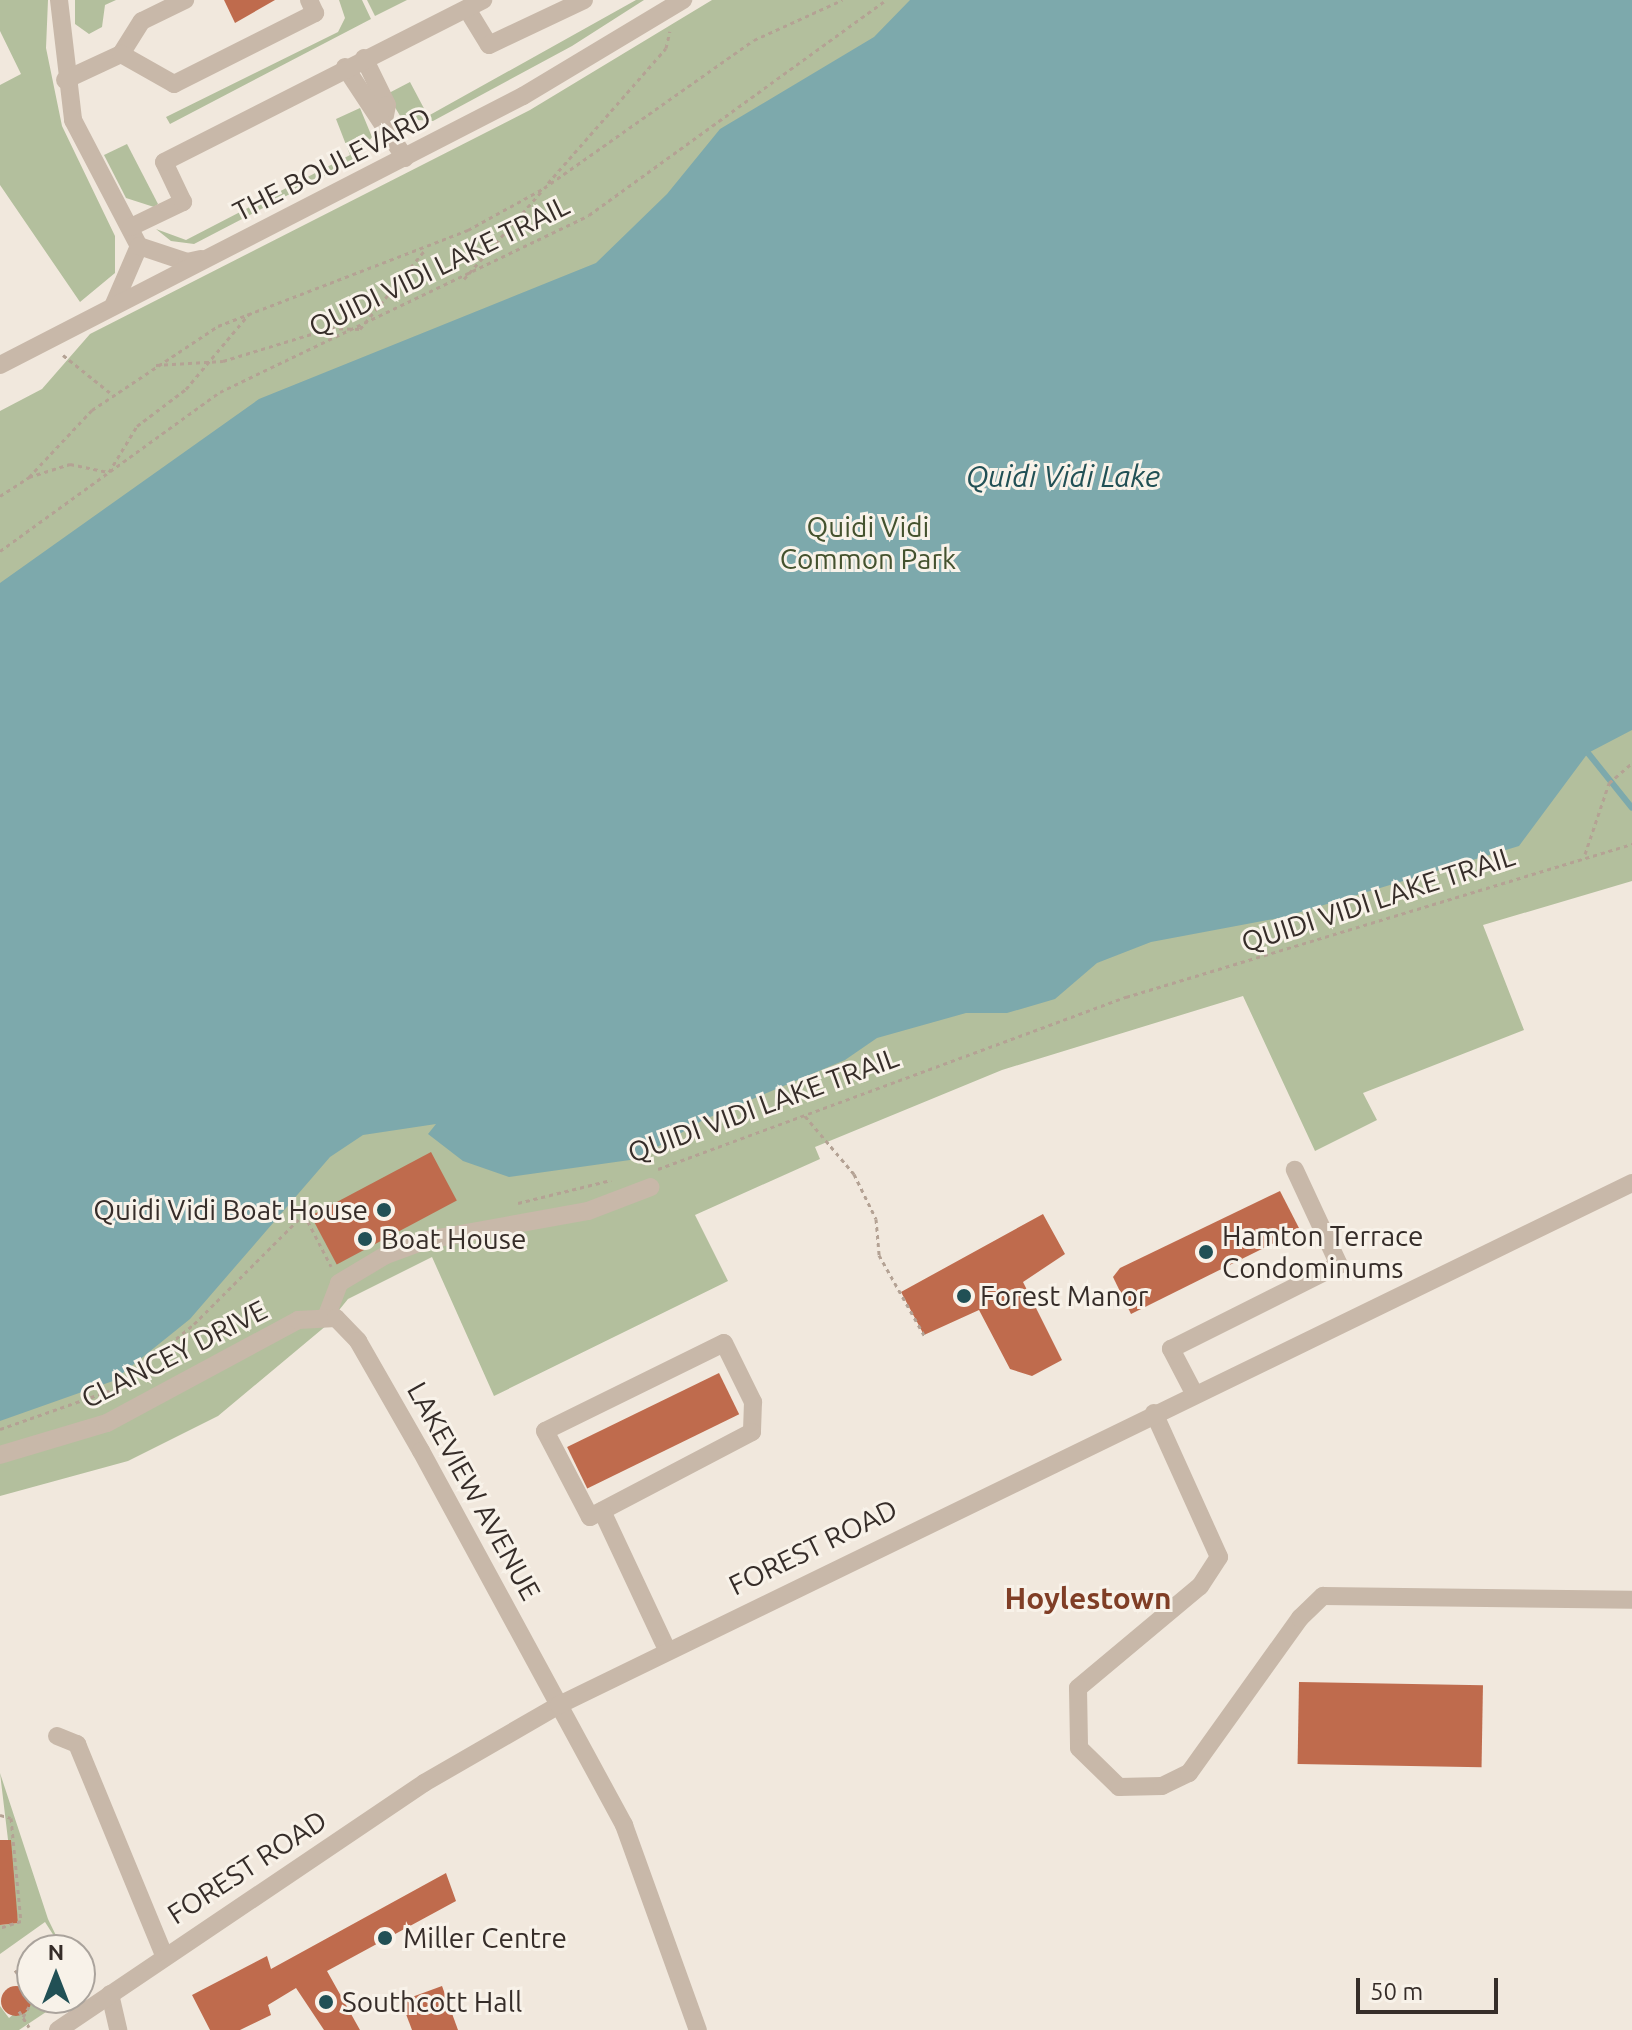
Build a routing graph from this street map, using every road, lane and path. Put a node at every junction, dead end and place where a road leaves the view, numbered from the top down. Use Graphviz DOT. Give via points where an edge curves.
graph roads {
  1 [pos="59,0"];
  2 [pos="185,0"];
  3 [pos="309,0"];
  4 [pos="584,0"];
  5 [pos="683,0"];
  6 [pos="842,0"];
  7 [pos="886,0"];
  8 [pos="475,4"];
  9 [pos="670,27"];
  10 [pos="121,54"];
  11 [pos="364,58"];
  12 [pos="345,67"];
  13 [pos="65,80"];
  14 [pos="384,120"];
  15 [pos="405,158"];
  16 [pos="544,188"];
  17 [pos="131,227"];
  18 [pos="139,246"];
  19 [pos="424,251"];
  20 [pos="213,256"];
  21 [pos="461,282"];
  22 [pos="112,307"];
  23 [pos="250,313"];
  24 [pos="360,329"];
  25 [pos="70,359"];
  26 [pos="209,361"];
  27 [pos="0,365"];
  28 [pos="152,365"];
  29 [pos="113,395"];
  30 [pos="109,472"];
  31 [pos="29,477"];
  32 [pos="0,496"];
  33 [pos="0,551"];
  34 [pos="1632,763"];
  35 [pos="1632,844"];
  36 [pos="1585,854"];
  37 [pos="804,1115"];
  38 [pos="1295,1170"];
  39 [pos="624,1177"];
  40 [pos="652,1179"];
  41 [pos="1632,1183"];
  42 [pos="507,1206"];
  43 [pos="334,1271"];
  44 [pos="327,1315"];
  45 [pos="924,1335"];
  46 [pos="1194,1393"];
  47 [pos="1154,1413"];
  48 [pos="0,1429"];
  49 [pos="0,1455"];
  50 [pos="602,1511"];
  51 [pos="1632,1600"];
  52 [pos="667,1650"];
  53 [pos="559,1705"];
  54 [pos="57,1736"];
  55 [pos="0,1815"];
  56 [pos="0,1928"];
  57 [pos="164,1955"];
  58 [pos="110,1994"];
  59 [pos="21,2014"];
  60 [pos="24,2014"];
  61 [pos="23,2017"];
  62 [pos="29,2027"];
  63 [pos="58,2030"];
  64 [pos="118,2030"];
  65 [pos="698,2030"];
  1 -- 13 [label="street"];
  2 -- 10 [label="street" via="142,21"];
  3 -- 10 [label="street" via="315,13 174,84"];
  4 -- 8 [label="street" via="489,45"];
  5 -- 15 [label="street, THE BOULEVARD" via="586,62"];
  6 -- 16 [label="path" via="754,40"];
  7 -- 21 [label="path, QUIDI VIDI LAKE TRAIL" via="589,215"];
  8 -- 11 [label="street"];
  9 -- 16 [label="path" via="666,48"];
  10 -- 13 [label="street"];
  11 -- 12 [label="street"];
  11 -- 14 [label="street" via="387,105"];
  12 -- 14 [label="street" via="368,112"];
  12 -- 17 [label="street" via="164,162 183,202"];
  13 -- 17 [label="street" via="88,157"];
  14 -- 15 [label="street"];
  15 -- 20 [label="street, THE BOULEVARD"];
  16 -- 19 [label="path"];
  16 -- 21 [label="path"];
  17 -- 18 [label="street"];
  18 -- 20 [label="street" via="187,262"];
  18 -- 22 [label="street"];
  19 -- 23 [label="path"];
  19 -- 24 [label="path"];
  20 -- 22 [label="street, THE BOULEVARD"];
  21 -- 24 [label="path, QUIDI VIDI LAKE TRAIL"];
  22 -- 27 [label="street, THE BOULEVARD"];
  23 -- 26 [label="path"];
  23 -- 28 [label="path"];
  24 -- 26 [label="path" via="331,328"];
  24 -- 30 [label="path, QUIDI VIDI LAKE TRAIL" via="220,392"];
  25 -- 29 [label="path"];
  26 -- 28 [label="path"];
  26 -- 30 [label="path" via="186,389 137,426"];
  28 -- 29 [label="path"];
  29 -- 31 [label="path"];
  30 -- 31 [label="path" via="70,464"];
  30 -- 33 [label="path, QUIDI VIDI LAKE TRAIL"];
  31 -- 32 [label="path"];
  34 -- 36 [label="path" via="1609,783"];
  35 -- 36 [label="path, QUIDI VIDI LAKE TRAIL"];
  36 -- 37 [label="path, QUIDI VIDI LAKE TRAIL" via="1126,997"];
  37 -- 40 [label="path, QUIDI VIDI LAKE TRAIL"];
  37 -- 45 [label="path" via="854,1174 876,1219 879,1255"];
  38 -- 46 [label="street" via="1339,1265 1171,1349"];
  39 -- 42 [label="path, QUIDI VIDI LAKE TRAIL"];
  40 -- 44 [label="street" via="588,1211 442,1237 386,1255 339,1283"];
  41 -- 46 [label="street, FOREST ROAD"];
  43 -- 48 [label="path" via="304,1214 194,1324 114,1389"];
  44 -- 49 [label="street, CLANCEY DRIVE" via="298,1320 107,1423"];
  44 -- 53 [label="street, LAKEVIEW AVENUE" via="358,1341"];
  46 -- 47 [label="street, FOREST ROAD"];
  47 -- 51 [label="street" via="1219,1557 1200,1586 1078,1688 1079,1748 1119,1787 1162,1786 1189,1773 1300,1618 1323,1596"];
  47 -- 52 [label="street, FOREST ROAD"];
  50 -- 50 [label="street" via="752,1432 753,1402 724,1343 545,1431 590,1517"];
  50 -- 52 [label="street"];
  52 -- 53 [label="street, FOREST ROAD"];
  53 -- 57 [label="street, FOREST ROAD" via="424,1783"];
  53 -- 65 [label="street, LAKEVIEW AVENUE" via="624,1825"];
  54 -- 57 [label="street" via="77,1744"];
  55 -- 56 [label="path" via="11,1818 21,1921"];
  57 -- 58 [label="street, FOREST ROAD"];
  58 -- 63 [label="street, FOREST ROAD"];
  58 -- 64 [label="street"];
  59 -- 61 [label="path"];
  60 -- 61 [label="path"];
  61 -- 62 [label="path"];
}
